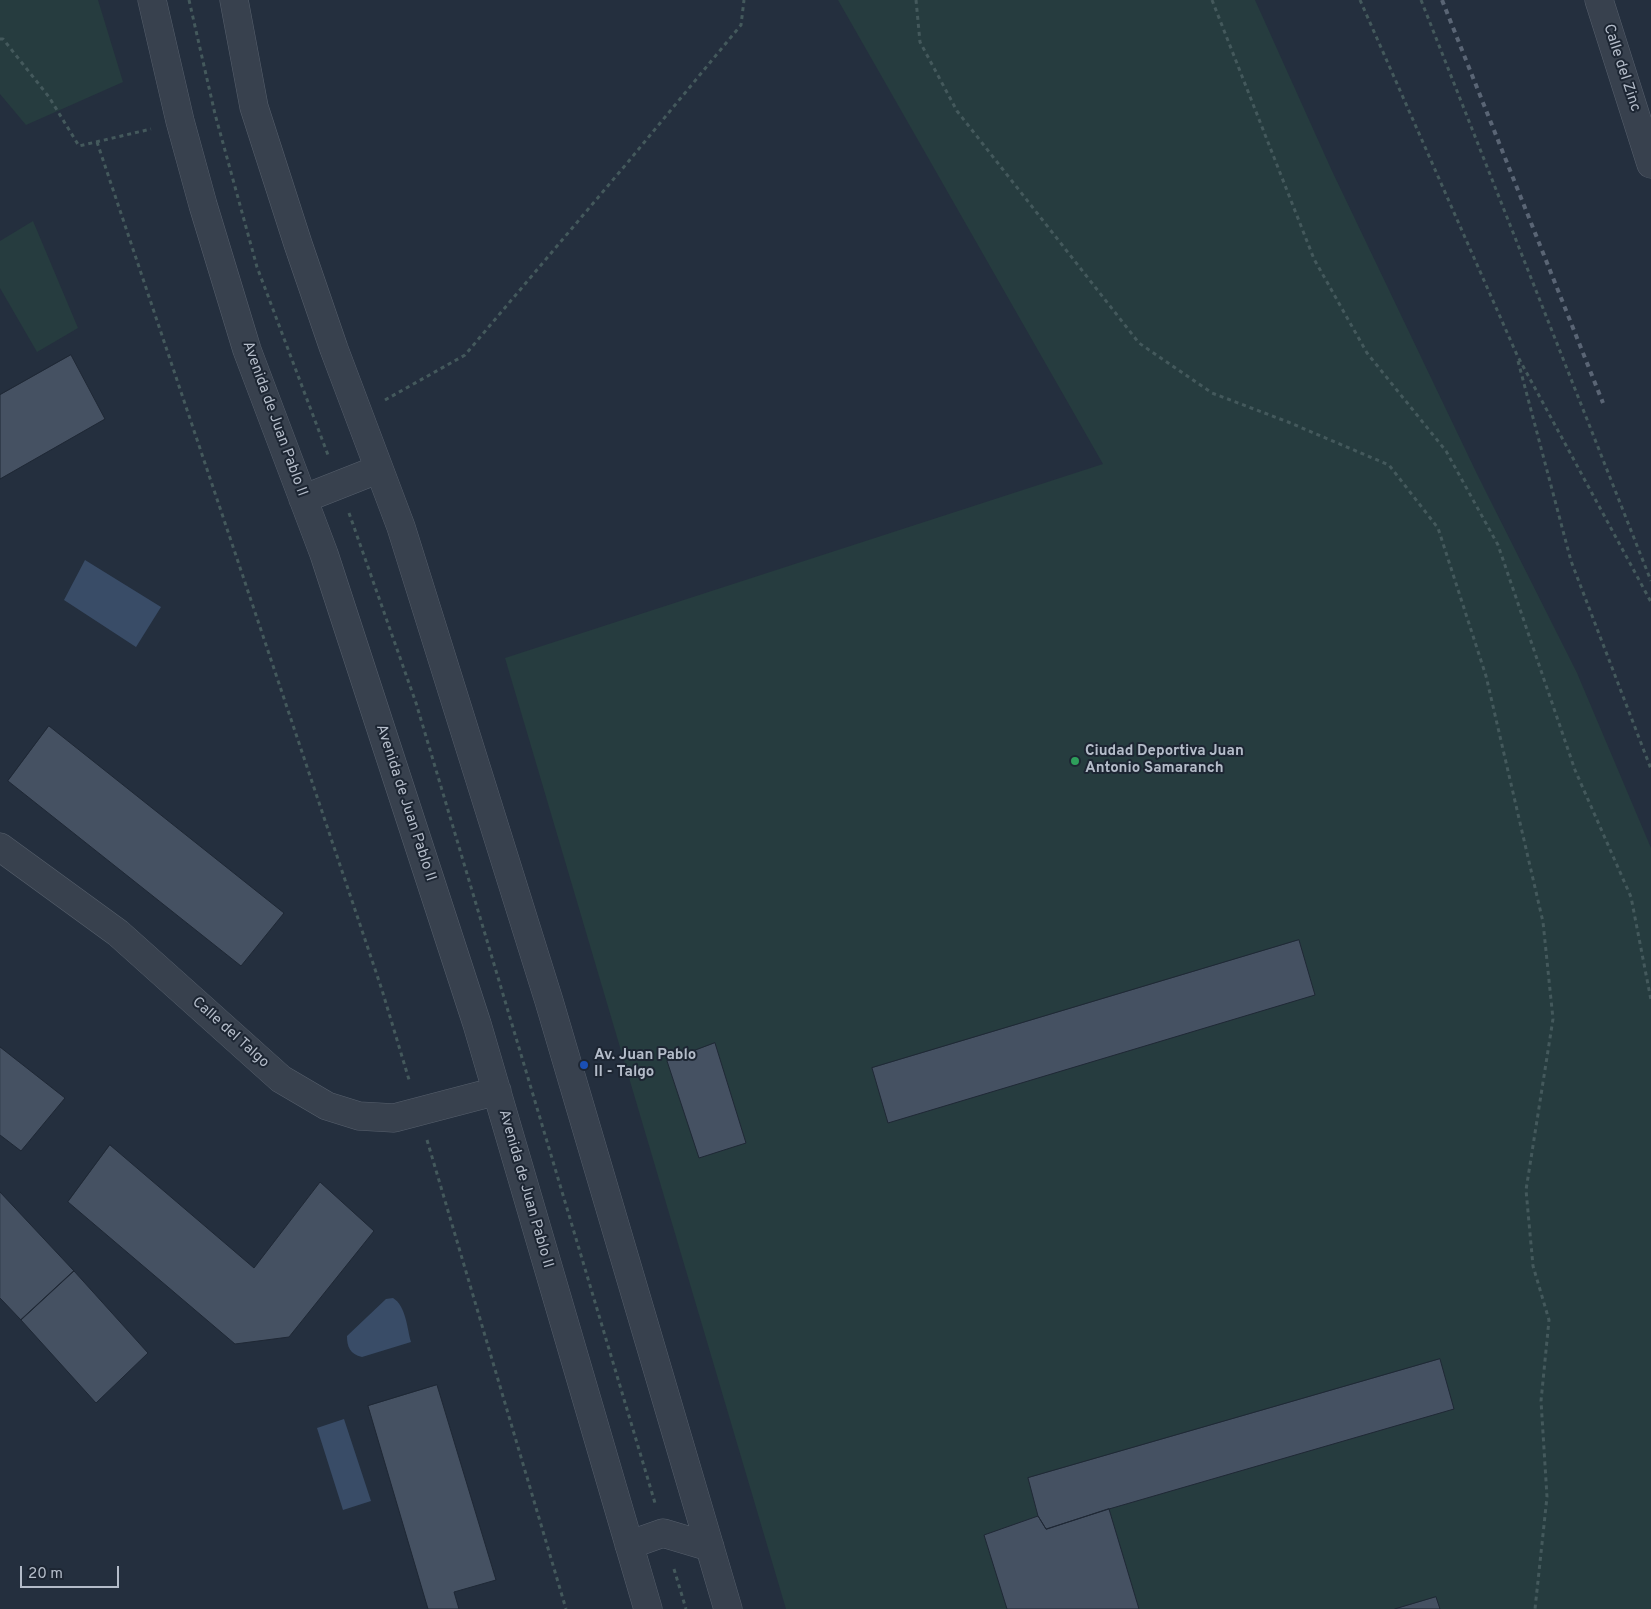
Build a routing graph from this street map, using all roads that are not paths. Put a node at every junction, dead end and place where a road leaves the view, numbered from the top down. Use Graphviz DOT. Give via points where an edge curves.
graph roads {
  1 [pos="152,0"];
  2 [pos="234,0"];
  3 [pos="1599,0"];
  4 [pos="1651,164"];
  5 [pos="379,469"];
  6 [pos="304,499"];
  7 [pos="0,847"];
  8 [pos="497,1091"];
  9 [pos="629,1544"];
  10 [pos="710,1547"];
  11 [pos="648,1609"];
  12 [pos="728,1609"];
  1 -- 6 [label="street, Avenida de Juan Pablo II" via="180,121 247,350"];
  2 -- 5 [label="street" via="254,107 334,349"];
  3 -- 4 [label="street, Calle del Zinc"];
  5 -- 6 [label="street"];
  5 -- 10 [label="street" via="401,527 546,992"];
  6 -- 8 [label="street, Avenida de Juan Pablo II"];
  7 -- 8 [label="street, Calle del Talgo" via="118,933 281,1079 327,1106 359,1116 394,1118"];
  8 -- 9 [label="street, Avenida de Juan Pablo II"];
  9 -- 10 [label="street" via="664,1533"];
  9 -- 11 [label="street, Avenida de Juan Pablo II"];
  10 -- 12 [label="street"];
}
